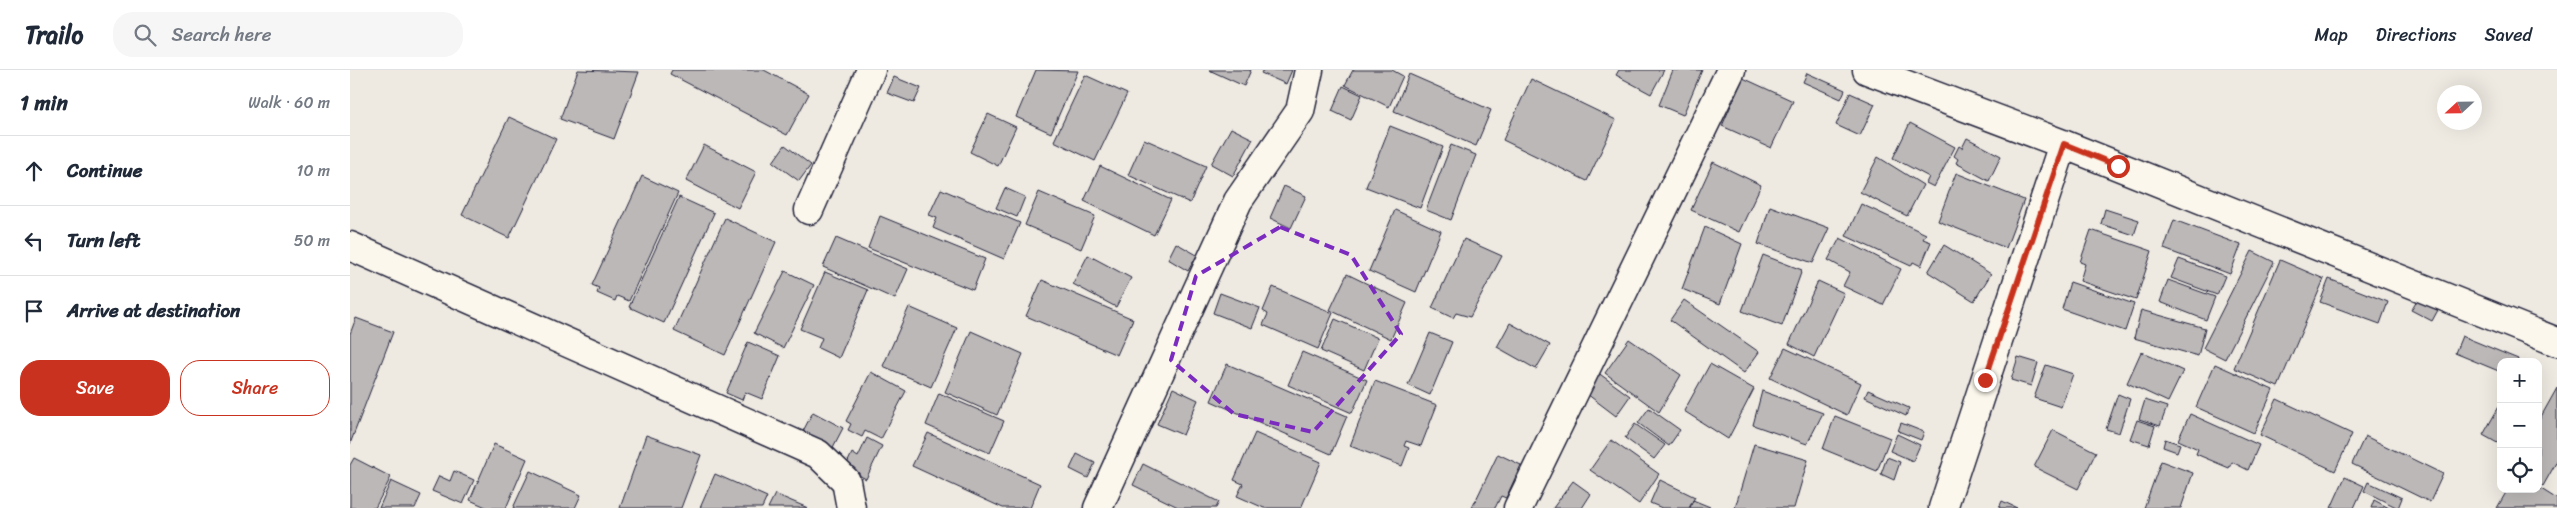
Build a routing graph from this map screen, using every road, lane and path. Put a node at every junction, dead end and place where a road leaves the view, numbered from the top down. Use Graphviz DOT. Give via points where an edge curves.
graph roads {
  1 [pos="871,70"];
  2 [pos="1309,70"];
  3 [pos="1731,70"];
  4 [pos="1867,70"];
  5 [pos="2064,144"];
  6 [pos="809,210"];
  7 [pos="350,246"];
  8 [pos="2557,342"];
  9 [pos="851,508"];
  10 [pos="1098,508"];
  11 [pos="1518,508"];
  12 [pos="1943,508"];
  1 -- 6 [label="street"];
  2 -- 10 [label="street" via="1300,111 1238,201"];
  3 -- 11 [label="street"];
  4 -- 5 [label="street"];
  5 -- 8 [label="street"];
  5 -- 12 [label="street"];
  7 -- 9 [label="street" via="818,454 846,481"];
}
